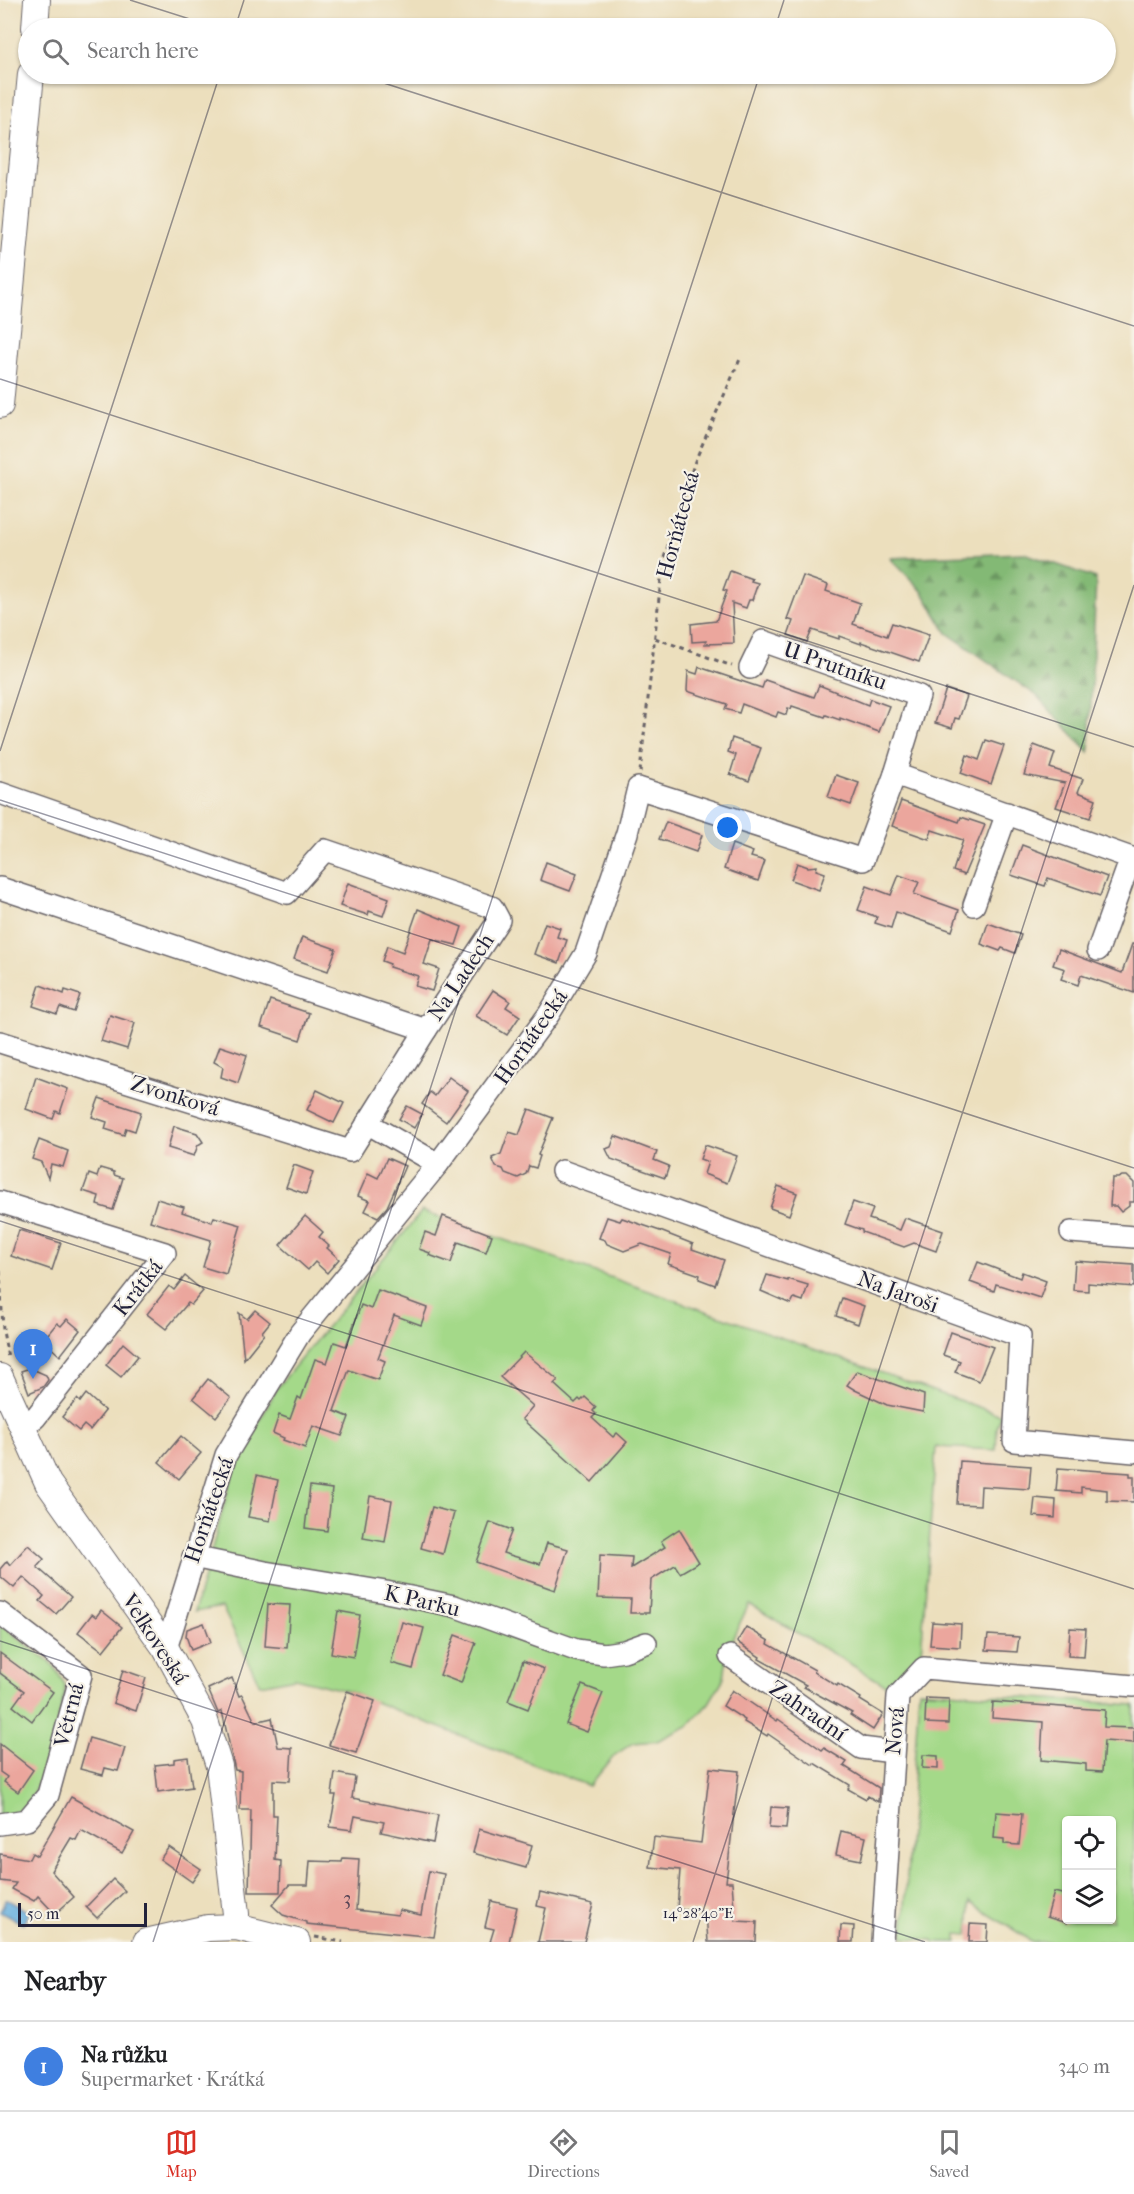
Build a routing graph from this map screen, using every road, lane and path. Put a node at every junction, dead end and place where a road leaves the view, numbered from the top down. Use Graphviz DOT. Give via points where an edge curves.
graph roads {
  1 [pos="37,0"];
  2 [pos="36,18"];
  3 [pos="30,84"];
  4 [pos="741,357"];
  5 [pos="0,405"];
  6 [pos="655,638"];
  7 [pos="750,668"];
  8 [pos="895,774"];
  9 [pos="638,788"];
  10 [pos="0,793"];
  11 [pos="1007,813"];
  12 [pos="1132,858"];
  13 [pos="0,888"];
  14 [pos="974,905"];
  15 [pos="1098,950"];
  16 [pos="426,1030"];
  17 [pos="0,1042"];
  18 [pos="367,1123"];
  19 [pos="438,1164"];
  20 [pos="562,1171"];
  21 [pos="0,1202"];
  22 [pos="1071,1232"];
  23 [pos="1134,1237"];
  24 [pos="0,1377"];
  25 [pos="21,1424"];
  26 [pos="1134,1452"];
  27 [pos="193,1557"];
  28 [pos="0,1613"];
  29 [pos="645,1643"];
  30 [pos="166,1649"];
  31 [pos="730,1656"];
  32 [pos="1134,1686"];
  33 [pos="893,1752"];
  34 [pos="0,1824"];
  35 [pos="236,1927"];
  36 [pos="146,1942"];
  37 [pos="297,1942"];
  38 [pos="882,1942"];
  1 -- 2 [label="street"];
  3 -- 5 [label="street"];
  4 -- 6 [label="path, Horňátecká" via="695,461 663,561"];
  6 -- 7 [label="path, U Prutníku" via="746,671"];
  6 -- 9 [label="path, Horňátecká"];
  7 -- 8 [label="street, U Prutníku" via="763,642 919,696"];
  8 -- 9 [label="street, U Prutníku" via="863,860"];
  8 -- 11 [label="street"];
  9 -- 19 [label="street, Horňátecká" via="586,954 549,1014"];
  10 -- 16 [label="street, Na Ladech" via="287,892 325,850 492,907 500,920"];
  11 -- 12 [label="street"];
  11 -- 14 [label="street"];
  12 -- 15 [label="street"];
  13 -- 16 [label="street, Na Ladech"];
  16 -- 18 [label="street"];
  17 -- 18 [label="street, Zvonková" via="350,1151"];
  18 -- 19 [label="street"];
  19 -- 27 [label="street, Horňátecká" via="300,1333 226,1455"];
  20 -- 26 [label="street, Na Jaroši" via="1020,1336 1014,1441"];
  21 -- 25 [label="street, Krátká" via="165,1254 34,1418"];
  22 -- 23 [label="street"];
  24 -- 25 [label="street, Velkoveská"];
  25 -- 30 [label="street, Velkoveská" via="48,1483"];
  27 -- 29 [label="street, K Parku" via="454,1606 576,1650 604,1654"];
  27 -- 30 [label="street, Horňátecká"];
  28 -- 34 [label="street, Větrná" via="81,1675 48,1795 27,1820"];
  30 -- 35 [label="street, Velkoveská" via="205,1721 219,1766"];
  31 -- 33 [label="street, Zahradní" via="861,1748"];
  32 -- 33 [label="street, Nová" via="924,1668 898,1696"];
  33 -- 38 [label="street, Nová"];
  35 -- 36 [label="street"];
  35 -- 37 [label="street"];
}
